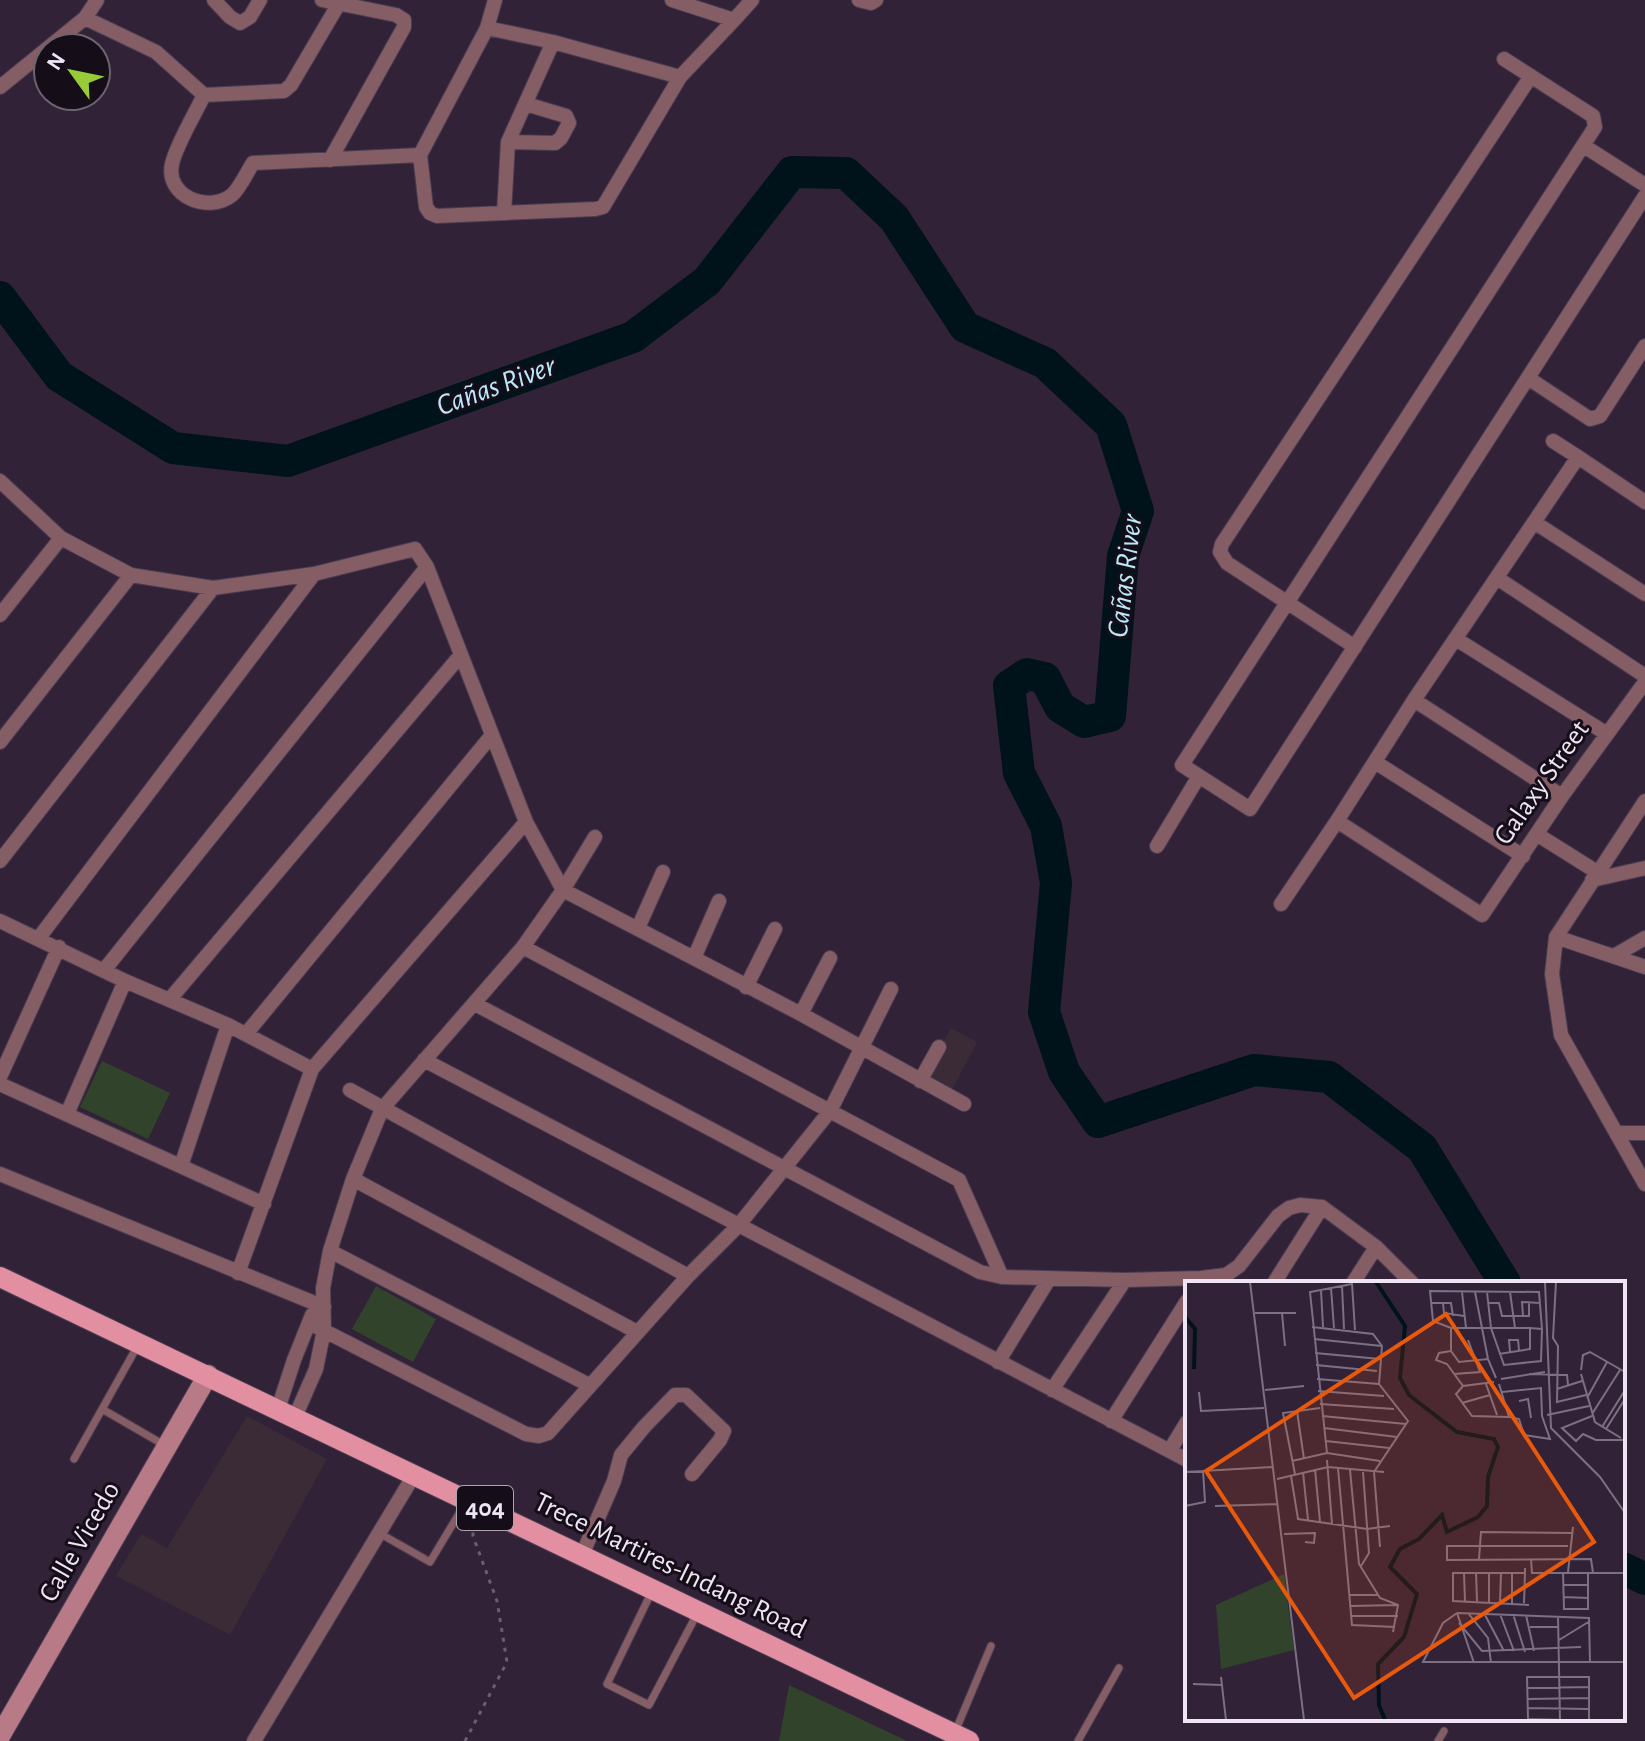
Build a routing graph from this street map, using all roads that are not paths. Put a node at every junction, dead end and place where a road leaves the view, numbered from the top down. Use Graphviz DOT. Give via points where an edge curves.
graph roads {
  1 [pos="97,0"];
  2 [pos="214,0"];
  3 [pos="260,0"];
  4 [pos="322,0"];
  5 [pos="495,0"];
  6 [pos="672,0"];
  7 [pos="752,0"];
  8 [pos="859,0"];
  9 [pos="876,0"];
  10 [pos="340,2"];
  11 [pos="85,18"];
  12 [pos="734,20"];
  13 [pos="487,28"];
  14 [pos="553,42"];
  15 [pos="1504,59"];
  16 [pos="1531,76"];
  17 [pos="680,77"];
  18 [pos="0,87"];
  19 [pos="204,95"];
  20 [pos="526,104"];
  21 [pos="508,142"];
  22 [pos="1584,146"];
  23 [pos="420,155"];
  24 [pos="330,160"];
  25 [pos="1645,185"];
  26 [pos="1645,196"];
  27 [pos="504,213"];
  28 [pos="1645,346"];
  29 [pos="1528,378"];
  30 [pos="1553,441"];
  31 [pos="1578,457"];
  32 [pos="2,489"];
  33 [pos="1645,502"];
  34 [pos="1534,522"];
  35 [pos="61,538"];
  36 [pos="427,567"];
  37 [pos="314,574"];
  38 [pos="131,575"];
  39 [pos="1497,578"];
  40 [pos="213,588"];
  41 [pos="1645,594"];
  42 [pos="1287,603"];
  43 [pos="0,615"];
  44 [pos="1456,639"];
  45 [pos="1355,647"];
  46 [pos="460,656"];
  47 [pos="1645,679"];
  48 [pos="1414,700"];
  49 [pos="1607,734"];
  50 [pos="492,735"];
  51 [pos="0,742"];
  52 [pos="1375,762"];
  53 [pos="1199,776"];
  54 [pos="1562,796"];
  55 [pos="1645,801"];
  56 [pos="1337,821"];
  57 [pos="526,822"];
  58 [pos="1538,835"];
  59 [pos="595,837"];
  60 [pos="1157,846"];
  61 [pos="1523,856"];
  62 [pos="0,861"];
  63 [pos="1645,868"];
  64 [pos="663,872"];
  65 [pos="1594,876"];
  66 [pos="563,890"];
  67 [pos="719,901"];
  68 [pos="1281,904"];
  69 [pos="0,921"];
  70 [pos="638,928"];
  71 [pos="775,929"];
  72 [pos="1556,937"];
  73 [pos="1645,938"];
  74 [pos="38,939"];
  75 [pos="59,947"];
  76 [pos="523,947"];
  77 [pos="1614,956"];
  78 [pos="694,958"];
  79 [pos="830,958"];
  80 [pos="1645,967"];
  81 [pos="105,969"];
  82 [pos="125,981"];
  83 [pos="746,987"];
  84 [pos="891,989"];
  85 [pos="170,999"];
  86 [pos="475,1004"];
  87 [pos="801,1014"];
  88 [pos="228,1025"];
  89 [pos="246,1034"];
  90 [pos="939,1047"];
  91 [pos="861,1048"];
  92 [pos="424,1060"];
  93 [pos="312,1069"];
  94 [pos="0,1077"];
  95 [pos="920,1081"];
  96 [pos="0,1084"];
  97 [pos="350,1090"];
  98 [pos="964,1104"];
  99 [pos="382,1109"];
  100 [pos="830,1111"];
  101 [pos="67,1114"];
  102 [pos="1618,1133"];
  103 [pos="1645,1133"];
  104 [pos="181,1166"];
  105 [pos="784,1169"];
  106 [pos="0,1174"];
  107 [pos="353,1179"];
  108 [pos="1645,1184"];
  109 [pos="264,1204"];
  110 [pos="1322,1207"];
  111 [pos="738,1226"];
  112 [pos="1376,1247"];
  113 [pos="330,1251"];
  114 [pos="238,1273"];
  115 [pos="688,1276"];
  116 [pos="0,1277"];
  117 [pos="1002,1277"];
  118 [pos="1049,1279"];
  119 [pos="1125,1280"];
  120 [pos="1200,1281"];
  121 [pos="1275,1281"];
  122 [pos="1354,1281"];
  123 [pos="1410,1281"];
  124 [pos="1185,1304"];
  125 [pos="320,1305"];
  126 [pos="309,1323"];
  127 [pos="324,1330"];
  128 [pos="637,1332"];
  129 [pos="139,1343"];
  130 [pos="998,1362"];
  131 [pos="208,1375"];
  132 [pos="589,1385"];
  133 [pos="1052,1390"];
  134 [pos="102,1409"];
  135 [pos="287,1413"];
  136 [pos="1111,1421"];
  137 [pos="1185,1425"];
  138 [pos="167,1447"];
  139 [pos="1170,1450"];
  140 [pos="74,1459"];
  141 [pos="1185,1459"];
  142 [pos="692,1474"];
  143 [pos="414,1475"];
  144 [pos="470,1502"];
  145 [pos="379,1533"];
  146 [pos="582,1555"];
  147 [pos="653,1589"];
  148 [pos="698,1611"];
  149 [pos="991,1646"];
  150 [pos="1119,1668"];
  151 [pos="1444,1731"];
  152 [pos="0,1736"];
  153 [pos="961,1737"];
  154 [pos="254,1741"];
  155 [pos="1078,1741"];
  156 [pos="1438,1741"];
  1 -- 11 [label="street"];
  2 -- 3 [label="street" via="240,23"];
  4 -- 10 [label="street"];
  5 -- 13 [label="street"];
  6 -- 12 [label="street"];
  7 -- 12 [label="street"];
  8 -- 9 [label="street"];
  10 -- 19 [label="street" via="284,91"];
  10 -- 24 [label="street" via="396,15 404,27"];
  11 -- 18 [label="street"];
  11 -- 19 [label="street" via="156,52"];
  12 -- 17 [label="street"];
  13 -- 14 [label="street"];
  13 -- 23 [label="street"];
  14 -- 17 [label="street"];
  14 -- 20 [label="street"];
  15 -- 16 [label="street"];
  16 -- 22 [label="street" via="1593,116 1595,127"];
  16 -- 42 [label="street" via="1222,544 1222,559"];
  17 -- 27 [label="street" via="603,207"];
  19 -- 24 [label="street" via="172,163 171,181 182,196 198,201 232,195 253,163"];
  20 -- 21 [label="street"];
  20 -- 21 [label="street" via="566,116 569,123 559,142"];
  21 -- 27 [label="street"];
  22 -- 25 [label="street"];
  22 -- 42 [label="street"];
  23 -- 24 [label="street"];
  23 -- 27 [label="street" via="430,213"];
  26 -- 29 [label="street"];
  28 -- 29 [label="street" via="1600,416 1590,419"];
  29 -- 45 [label="street"];
  30 -- 31 [label="street"];
  31 -- 33 [label="street"];
  31 -- 34 [label="street"];
  32 -- 35 [label="street"];
  34 -- 39 [label="street"];
  34 -- 41 [label="street"];
  35 -- 38 [label="street"];
  35 -- 43 [label="street"];
  36 -- 37 [label="street" via="415,549"];
  36 -- 46 [label="street"];
  36 -- 81 [label="street"];
  37 -- 40 [label="street"];
  37 -- 74 [label="street"];
  38 -- 40 [label="street"];
  38 -- 51 [label="street"];
  39 -- 44 [label="street"];
  39 -- 47 [label="street"];
  40 -- 62 [label="street"];
  42 -- 45 [label="street"];
  42 -- 53 [label="street" via="1182,765"];
  44 -- 48 [label="street"];
  44 -- 49 [label="street"];
  45 -- 53 [label="street" via="1250,809"];
  46 -- 50 [label="street"];
  46 -- 85 [label="street"];
  47 -- 49 [label="street, Galaxy Street"];
  48 -- 52 [label="street"];
  48 -- 54 [label="street"];
  49 -- 54 [label="street, Galaxy Street"];
  50 -- 57 [label="street"];
  50 -- 89 [label="street"];
  52 -- 56 [label="street"];
  52 -- 61 [label="street"];
  53 -- 60 [label="street"];
  54 -- 58 [label="street, Galaxy Street"];
  55 -- 65 [label="street"];
  56 -- 61 [label="street, Galaxy Street" via="1482,915"];
  56 -- 68 [label="street"];
  57 -- 66 [label="street"];
  57 -- 93 [label="street"];
  58 -- 61 [label="street, Galaxy Street"];
  58 -- 65 [label="street"];
  59 -- 66 [label="street"];
  63 -- 65 [label="street"];
  64 -- 70 [label="street"];
  65 -- 72 [label="street"];
  66 -- 70 [label="street"];
  66 -- 76 [label="street"];
  67 -- 78 [label="street"];
  69 -- 74 [label="street"];
  70 -- 78 [label="street"];
  71 -- 83 [label="street"];
  72 -- 77 [label="street"];
  72 -- 102 [label="street" via="1552,974 1561,1035"];
  73 -- 77 [label="street"];
  74 -- 75 [label="street"];
  75 -- 81 [label="street"];
  75 -- 94 [label="street"];
  76 -- 86 [label="street"];
  76 -- 100 [label="street"];
  77 -- 80 [label="street"];
  78 -- 83 [label="street"];
  79 -- 87 [label="street"];
  81 -- 82 [label="street"];
  82 -- 85 [label="street"];
  82 -- 101 [label="street"];
  83 -- 87 [label="street"];
  84 -- 91 [label="street"];
  85 -- 88 [label="street"];
  86 -- 92 [label="street"];
  86 -- 105 [label="street"];
  87 -- 91 [label="street"];
  88 -- 89 [label="street"];
  88 -- 104 [label="street"];
  89 -- 93 [label="street"];
  90 -- 95 [label="street"];
  91 -- 95 [label="street"];
  91 -- 100 [label="street"];
  92 -- 99 [label="street"];
  92 -- 111 [label="street"];
  93 -- 109 [label="street"];
  95 -- 98 [label="street"];
  96 -- 101 [label="street"];
  97 -- 99 [label="street"];
  99 -- 107 [label="street"];
  99 -- 115 [label="street"];
  100 -- 105 [label="street"];
  100 -- 117 [label="street" via="959,1180"];
  101 -- 104 [label="street"];
  102 -- 103 [label="street"];
  102 -- 108 [label="street"];
  104 -- 109 [label="street"];
  105 -- 111 [label="street"];
  105 -- 117 [label="street" via="980,1272"];
  106 -- 114 [label="street"];
  107 -- 113 [label="street"];
  107 -- 128 [label="street"];
  109 -- 114 [label="street"];
  110 -- 112 [label="street"];
  110 -- 120 [label="street" via="1289,1208 1232,1273"];
  110 -- 121 [label="street"];
  111 -- 115 [label="street"];
  111 -- 130 [label="street"];
  112 -- 122 [label="street"];
  112 -- 123 [label="street"];
  113 -- 125 [label="street"];
  113 -- 132 [label="street"];
  114 -- 125 [label="street"];
  115 -- 128 [label="street"];
  116 -- 129 [label="main road, Trece Martires-Indang Road / 404"];
  117 -- 118 [label="street"];
  118 -- 119 [label="street"];
  118 -- 130 [label="street"];
  119 -- 120 [label="street"];
  119 -- 133 [label="street"];
  124 -- 136 [label="street"];
  125 -- 126 [label="street"];
  125 -- 127 [label="street"];
  126 -- 127 [label="street"];
  126 -- 135 [label="street"];
  127 -- 132 [label="street" via="526,1434 548,1433"];
  127 -- 135 [label="street" via="316,1369"];
  128 -- 132 [label="street"];
  129 -- 131 [label="main road, Trece Martires-Indang Road / 404"];
  129 -- 134 [label="lane"];
  130 -- 133 [label="street"];
  131 -- 135 [label="main road, Trece Martires-Indang Road / 404"];
  131 -- 138 [label="street, Calle Vicedo"];
  133 -- 136 [label="street"];
  134 -- 138 [label="lane"];
  134 -- 140 [label="lane"];
  135 -- 143 [label="main road, Trece Martires-Indang Road / 404"];
  136 -- 139 [label="street"];
  137 -- 139 [label="street"];
  138 -- 152 [label="street, Calle Vicedo"];
  139 -- 141 [label="street"];
  142 -- 146 [label="street" via="724,1431 680,1394 621,1455"];
  143 -- 144 [label="main road, Trece Martires-Indang Road / 404"];
  143 -- 145 [label="street"];
  144 -- 145 [label="lane" via="430,1562"];
  144 -- 146 [label="main road, Trece Martires-Indang Road / 404"];
  145 -- 154 [label="street"];
  146 -- 147 [label="main road, Trece Martires-Indang Road / 404"];
  147 -- 148 [label="main road, Trece Martires-Indang Road / 404"];
  147 -- 148 [label="lane" via="607,1684 649,1705"];
  148 -- 153 [label="main road, Trece Martires-Indang Road / 404"];
  149 -- 153 [label="lane"];
  150 -- 155 [label="lane"];
  151 -- 156 [label="lane"];
}
